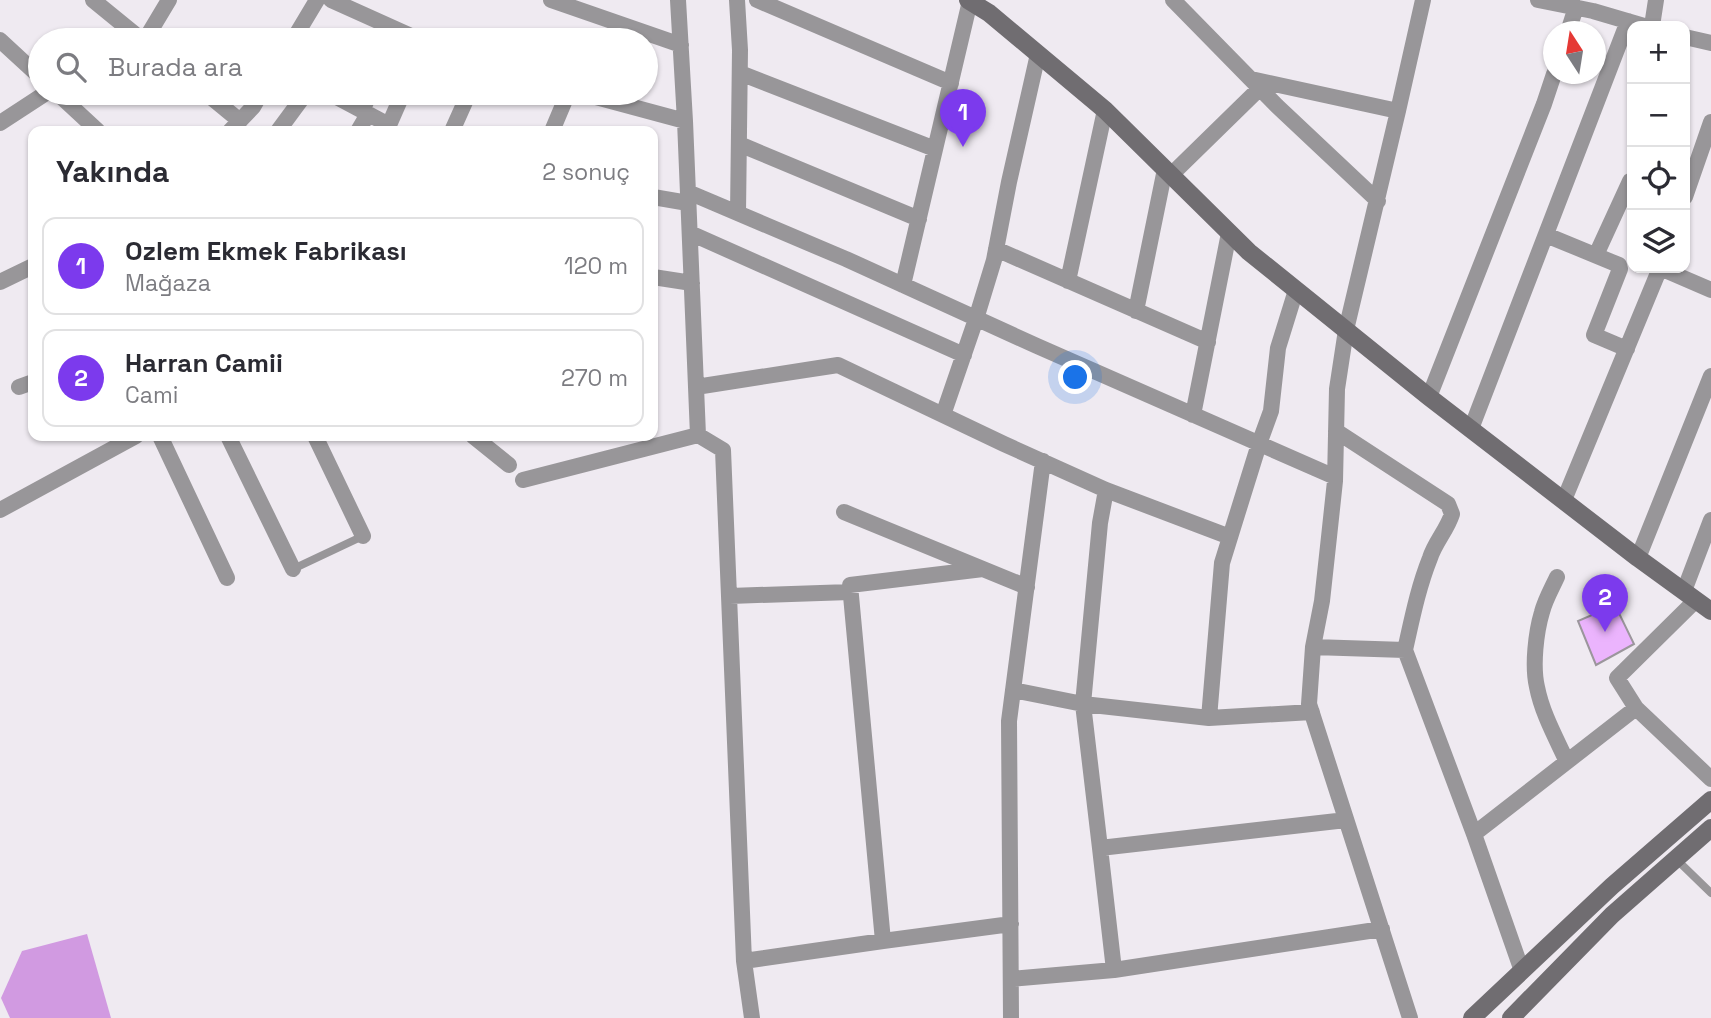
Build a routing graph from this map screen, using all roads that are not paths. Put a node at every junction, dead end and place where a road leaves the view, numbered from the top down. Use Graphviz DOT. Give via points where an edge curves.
graph roads {
  1 [pos="93,0"];
  2 [pos="169,0"];
  3 [pos="317,0"];
  4 [pos="331,0"];
  5 [pos="551,0"];
  6 [pos="678,0"];
  7 [pos="737,0"];
  8 [pos="757,0"];
  9 [pos="1173,0"];
  10 [pos="1423,0"];
  11 [pos="1538,0"];
  12 [pos="1656,0"];
  13 [pos="969,1"];
  14 [pos="1576,7"];
  15 [pos="1572,21"];
  16 [pos="1627,21"];
  17 [pos="1653,21"];
  18 [pos="129,28"];
  19 [pos="152,28"];
  20 [pos="300,28"];
  21 [pos="383,28"];
  22 [pos="632,28"];
  23 [pos="658,37"];
  24 [pos="1690,38"];
  25 [pos="0,40"];
  26 [pos="1711,43"];
  27 [pos="681,45"];
  28 [pos="1627,45"];
  29 [pos="1038,54"];
  30 [pos="28,66"];
  31 [pos="740,73"];
  32 [pos="951,83"];
  33 [pos="1256,84"];
  34 [pos="1551,84"];
  35 [pos="28,105"];
  36 [pos="70,105"];
  37 [pos="217,105"];
  38 [pos="254,105"];
  39 [pos="297,105"];
  40 [pos="352,105"];
  41 [pos="367,105"];
  42 [pos="399,105"];
  43 [pos="464,105"];
  44 [pos="563,105"];
  45 [pos="626,105"];
  46 [pos="1105,110"];
  47 [pos="1398,111"];
  48 [pos="365,112"];
  49 [pos="685,121"];
  50 [pos="1711,122"];
  51 [pos="0,123"];
  52 [pos="93,126"];
  53 [pos="235,126"];
  54 [pos="282,126"];
  55 [pos="360,126"];
  56 [pos="387,126"];
  57 [pos="391,126"];
  58 [pos="454,126"];
  59 [pos="554,126"];
  60 [pos="739,144"];
  61 [pos="935,149"];
  62 [pos="1168,172"];
  63 [pos="1690,183"];
  64 [pos="1627,188"];
  65 [pos="658,197"];
  66 [pos="688,197"];
  67 [pos="1378,201"];
  68 [pos="738,213"];
  69 [pos="919,219"];
  70 [pos="690,233"];
  71 [pos="1229,233"];
  72 [pos="1546,235"];
  73 [pos="996,249"];
  74 [pos="1596,256"];
  75 [pos="28,269"];
  76 [pos="1658,273"];
  77 [pos="1672,273"];
  78 [pos="658,278"];
  79 [pos="1068,281"];
  80 [pos="0,282"];
  81 [pos="692,283"];
  82 [pos="903,285"];
  83 [pos="1296,290"];
  84 [pos="1711,290"];
  85 [pos="1136,310"];
  86 [pos="976,319"];
  87 [pos="1346,331"];
  88 [pos="1208,342"];
  89 [pos="1627,349"];
  90 [pos="964,355"];
  91 [pos="1711,376"];
  92 [pos="696,387"];
  93 [pos="1429,397"];
  94 [pos="943,415"];
  95 [pos="1193,415"];
  96 [pos="1471,429"];
  97 [pos="1336,431"];
  98 [pos="698,435"];
  99 [pos="127,441"];
  100 [pos="162,441"];
  101 [pos="230,441"];
  102 [pos="317,441"];
  103 [pos="479,441"];
  104 [pos="1259,444"];
  105 [pos="1043,461"];
  106 [pos="509,465"];
  107 [pos="1335,477"];
  108 [pos="523,480"];
  109 [pos="1106,490"];
  110 [pos="1564,500"];
  111 [pos="0,510"];
  112 [pos="844,512"];
  113 [pos="1711,520"];
  114 [pos="363,536"];
  115 [pos="1230,537"];
  116 [pos="1639,558"];
  117 [pos="293,569"];
  118 [pos="983,569"];
  119 [pos="1557,577"];
  120 [pos="227,578"];
  121 [pos="1027,587"];
  122 [pos="850,592"];
  123 [pos="730,596"];
  124 [pos="1697,601"];
  125 [pos="1313,647"];
  126 [pos="1405,650"];
  127 [pos="1013,690"];
  128 [pos="1083,704"];
  129 [pos="1636,708"];
  130 [pos="1312,712"];
  131 [pos="1209,718"];
  132 [pos="1567,762"];
  133 [pos="1711,779"];
  134 [pos="1711,800"];
  135 [pos="1346,820"];
  136 [pos="1711,828"];
  137 [pos="1474,834"];
  138 [pos="1100,848"];
  139 [pos="1676,859"];
  140 [pos="1711,893"];
  141 [pos="1010,924"];
  142 [pos="1382,929"];
  143 [pos="883,941"];
  144 [pos="744,961"];
  145 [pos="1114,970"];
  146 [pos="1522,971"];
  147 [pos="1011,979"];
  148 [pos="752,1018"];
  149 [pos="1012,1018"];
  150 [pos="1410,1018"];
  151 [pos="1472,1018"];
  152 [pos="1511,1018"];
  1 -- 18 [label="street"];
  2 -- 19 [label="street"];
  3 -- 20 [label="street"];
  4 -- 21 [label="street"];
  5 -- 22 [label="street"];
  6 -- 27 [label="street"];
  7 -- 31 [label="street"];
  8 -- 32 [label="street"];
  9 -- 33 [label="street"];
  10 -- 47 [label="street"];
  11 -- 14 [label="street"];
  12 -- 17 [label="street"];
  13 -- 29 [label="main road"];
  13 -- 32 [label="street"];
  14 -- 15 [label="street"];
  14 -- 16 [label="street"];
  23 -- 27 [label="street"];
  24 -- 26 [label="street"];
  25 -- 30 [label="street"];
  27 -- 49 [label="street"];
  28 -- 72 [label="street"];
  29 -- 46 [label="main road"];
  29 -- 73 [label="street"];
  31 -- 60 [label="street"];
  31 -- 61 [label="street"];
  32 -- 61 [label="street"];
  33 -- 47 [label="street"];
  33 -- 62 [label="street"];
  33 -- 67 [label="street"];
  34 -- 93 [label="street"];
  35 -- 51 [label="street"];
  36 -- 52 [label="street"];
  37 -- 53 [label="street"];
  38 -- 53 [label="street"];
  39 -- 54 [label="street"];
  40 -- 48 [label="street"];
  41 -- 48 [label="street"];
  42 -- 57 [label="street"];
  43 -- 58 [label="street"];
  44 -- 59 [label="street"];
  45 -- 49 [label="street"];
  46 -- 62 [label="main road"];
  46 -- 79 [label="street"];
  47 -- 67 [label="street"];
  48 -- 55 [label="street"];
  48 -- 56 [label="street"];
  49 -- 66 [label="street"];
  50 -- 63 [label="street"];
  60 -- 68 [label="street"];
  60 -- 69 [label="street"];
  61 -- 69 [label="street"];
  62 -- 71 [label="main road"];
  62 -- 85 [label="street"];
  64 -- 74 [label="street"];
  65 -- 66 [label="street"];
  66 -- 68 [label="street"];
  66 -- 70 [label="street"];
  67 -- 87 [label="street"];
  68 -- 82 [label="street"];
  69 -- 82 [label="street"];
  70 -- 81 [label="street"];
  70 -- 90 [label="street"];
  71 -- 83 [label="main road"];
  71 -- 88 [label="street"];
  72 -- 74 [label="street"];
  72 -- 96 [label="street"];
  73 -- 79 [label="street"];
  73 -- 86 [label="street"];
  74 -- 89 [label="street" via="1620,269 1594,335"];
  75 -- 80 [label="street"];
  76 -- 89 [label="street"];
  77 -- 84 [label="street"];
  78 -- 81 [label="street"];
  79 -- 85 [label="street"];
  81 -- 92 [label="street"];
  82 -- 86 [label="street"];
  83 -- 87 [label="main road"];
  83 -- 104 [label="street" via="1278,348 1271,411"];
  85 -- 88 [label="street"];
  86 -- 90 [label="street"];
  86 -- 95 [label="street"];
  87 -- 93 [label="main road"];
  87 -- 97 [label="street"];
  88 -- 95 [label="street"];
  89 -- 110 [label="street"];
  90 -- 94 [label="street"];
  91 -- 116 [label="street"];
  92 -- 94 [label="street" via="838,365"];
  92 -- 98 [label="street"];
  93 -- 96 [label="main road"];
  94 -- 105 [label="street"];
  95 -- 104 [label="street"];
  96 -- 110 [label="main road"];
  97 -- 107 [label="street"];
  97 -- 126 [label="street" via="1448,505 1452,514 1421,583"];
  98 -- 108 [label="street"];
  98 -- 123 [label="street" via="723,450"];
  99 -- 111 [label="street"];
  100 -- 120 [label="street"];
  101 -- 117 [label="street"];
  102 -- 114 [label="street"];
  103 -- 106 [label="street"];
  104 -- 107 [label="street"];
  104 -- 115 [label="street"];
  105 -- 109 [label="street"];
  105 -- 121 [label="street"];
  107 -- 125 [label="street"];
  109 -- 115 [label="street"];
  109 -- 128 [label="street"];
  110 -- 116 [label="main road"];
  112 -- 118 [label="street"];
  113 -- 124 [label="street"];
  114 -- 117 [label="lane"];
  115 -- 131 [label="street" via="1222,563"];
  116 -- 124 [label="main road"];
  118 -- 121 [label="street"];
  118 -- 122 [label="street" via="850,585"];
  119 -- 132 [label="street" via="1542,611 1535,673"];
  121 -- 127 [label="street"];
  122 -- 123 [label="street"];
  122 -- 143 [label="street"];
  123 -- 144 [label="street"];
  124 -- 129 [label="street" via="1617,678"];
  125 -- 126 [label="street"];
  125 -- 130 [label="street"];
  126 -- 137 [label="street"];
  127 -- 128 [label="street"];
  127 -- 141 [label="street" via="1009,721"];
  128 -- 131 [label="street"];
  128 -- 138 [label="street"];
  129 -- 132 [label="street"];
  129 -- 133 [label="street"];
  130 -- 131 [label="street"];
  130 -- 135 [label="street"];
  132 -- 137 [label="street"];
  134 -- 146 [label="main road"];
  135 -- 138 [label="street"];
  135 -- 142 [label="street"];
  136 -- 139 [label="main road"];
  137 -- 146 [label="street"];
  138 -- 145 [label="street"];
  139 -- 140 [label="lane"];
  139 -- 152 [label="main road" via="1612,915"];
  141 -- 143 [label="street"];
  141 -- 147 [label="street"];
  142 -- 145 [label="street"];
  142 -- 150 [label="street"];
  143 -- 144 [label="street"];
  144 -- 148 [label="street"];
  145 -- 147 [label="street"];
  146 -- 151 [label="main road"];
  147 -- 149 [label="street"];
}
